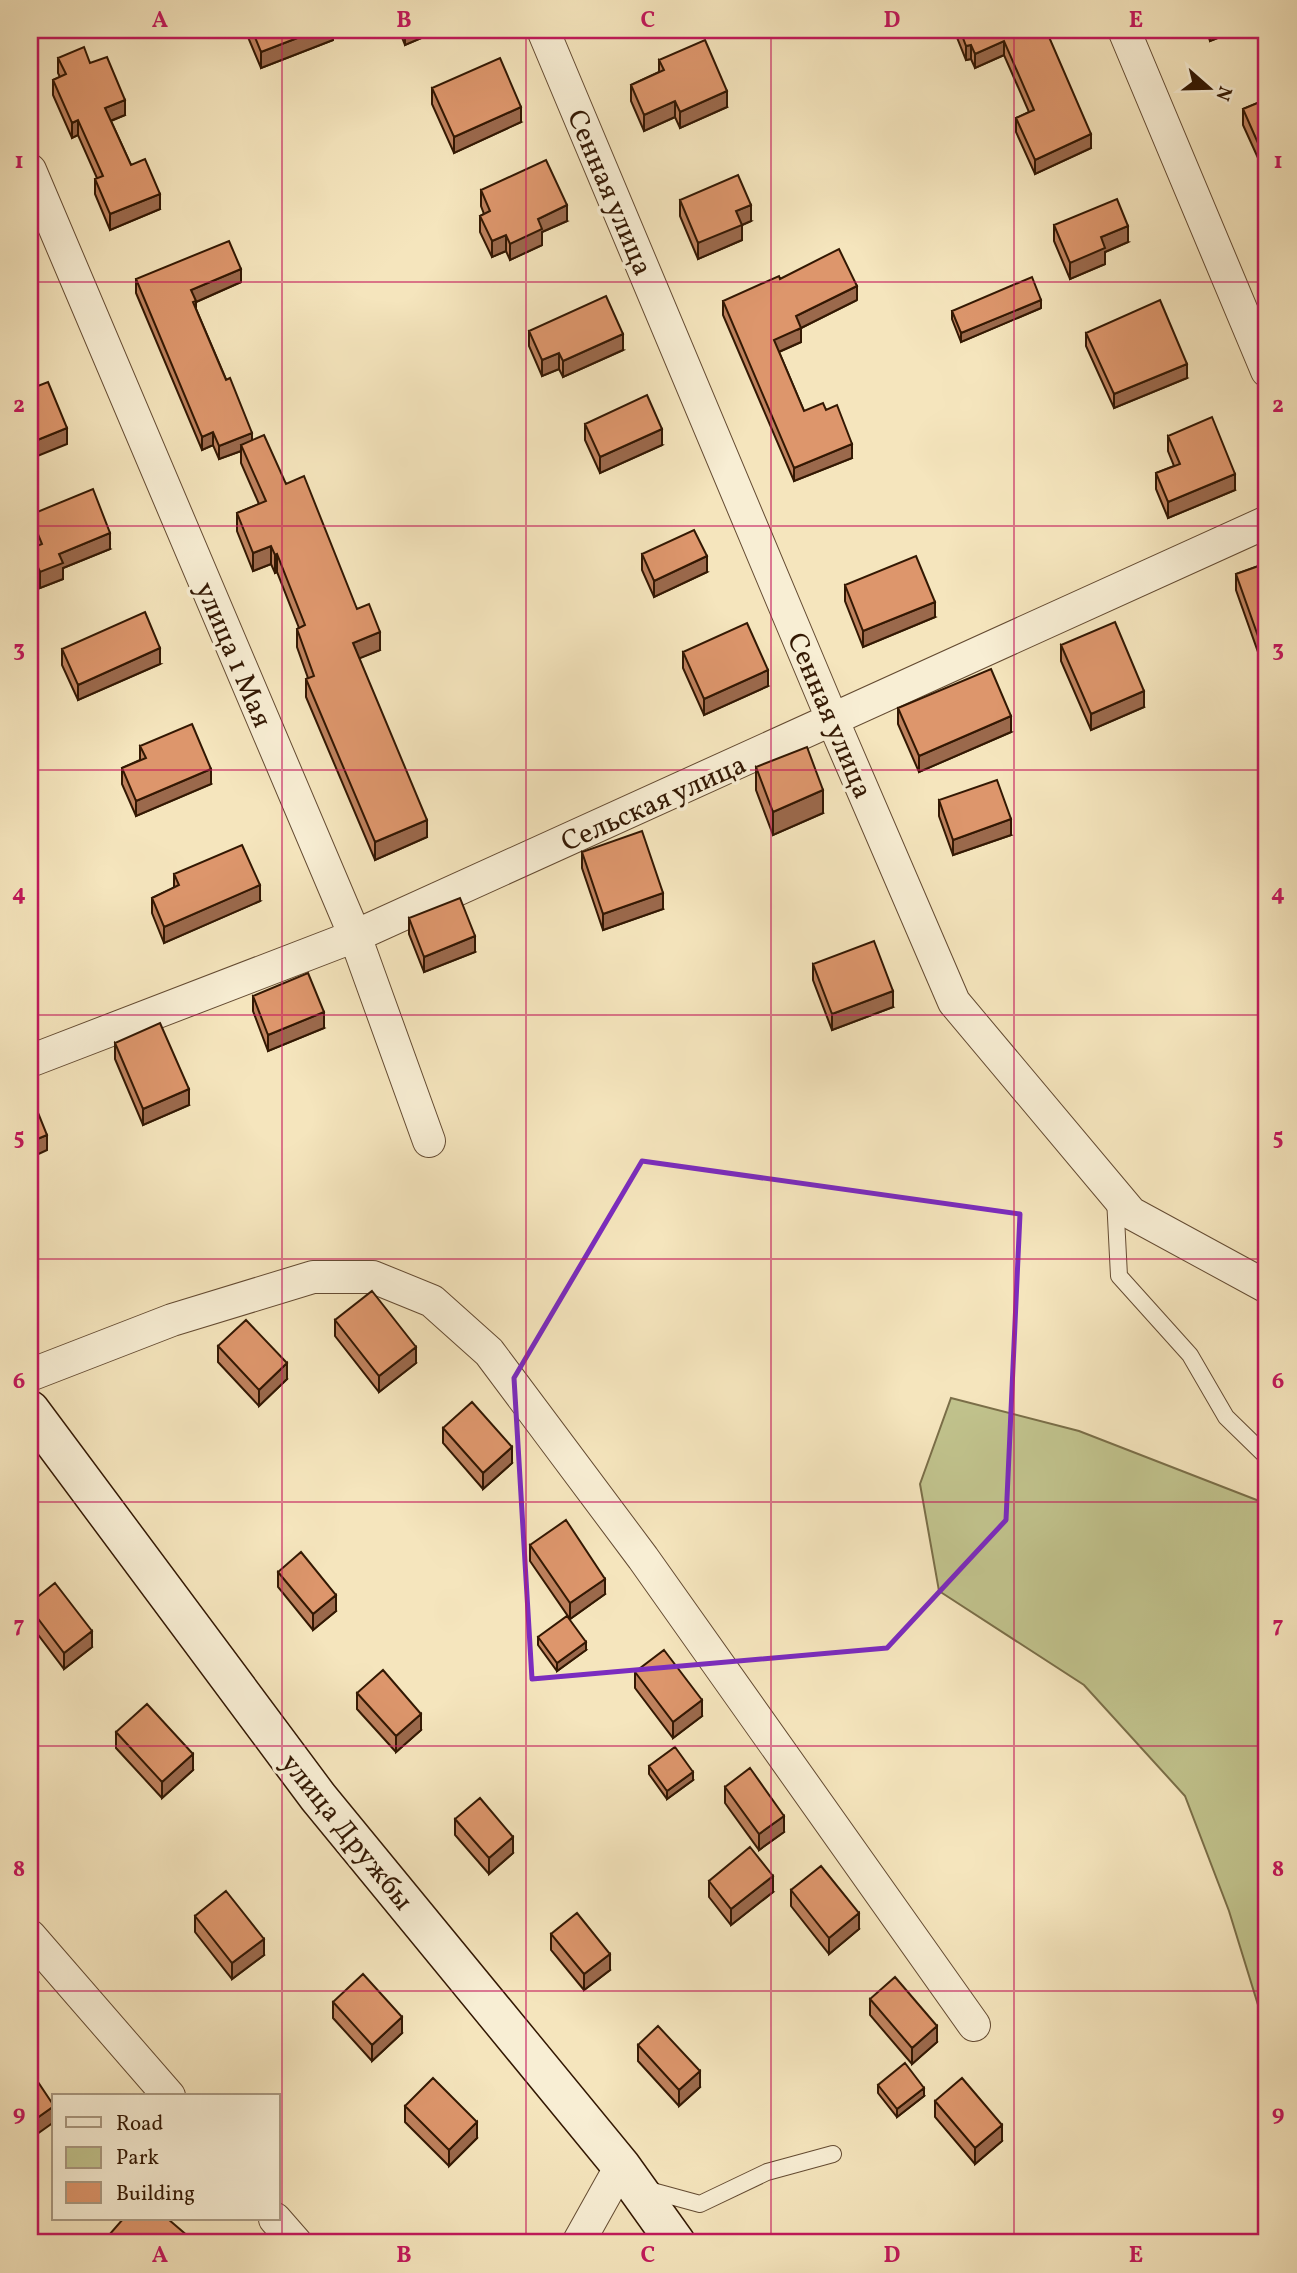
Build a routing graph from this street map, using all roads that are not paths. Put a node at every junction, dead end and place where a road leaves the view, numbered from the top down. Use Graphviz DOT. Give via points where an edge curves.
graph roads {
  1 [pos="543,30"];
  2 [pos="1124,30"];
  3 [pos="30,170"];
  4 [pos="1267,371"];
  5 [pos="1267,522"];
  6 [pos="832,721"];
  7 [pos="355,936"];
  8 [pos="30,1060"];
  9 [pos="429,1141"];
  10 [pos="1115,1192"];
  11 [pos="1267,1287"];
  12 [pos="30,1375"];
  13 [pos="30,1410"];
  14 [pos="1267,1457"];
  15 [pos="30,1936"];
  16 [pos="974,2025"];
  17 [pos="167,2094"];
  18 [pos="833,2154"];
  19 [pos="628,2176"];
  20 [pos="276,2220"];
  21 [pos="296,2243"];
  22 [pos="578,2243"];
  23 [pos="676,2243"];
  1 -- 6 [label="street, Сенная улица"];
  2 -- 4 [label="street"];
  3 -- 7 [label="street, улица 1 Мая"];
  5 -- 6 [label="street, Сельская улица"];
  6 -- 7 [label="street, Сельская улица"];
  6 -- 10 [label="street, Сенная улица" via="954,1002"];
  7 -- 8 [label="street, Сельская улица"];
  7 -- 9 [label="street, улица 1 Мая"];
  10 -- 11 [label="street, Сенная улица" via="1131,1213"];
  10 -- 14 [label="lane" via="1119,1276 1190,1355 1226,1417"];
  12 -- 16 [label="street" via="172,1320 313,1277 373,1277 432,1301 489,1352 643,1558"];
  13 -- 19 [label="street, улица Дружбы" via="318,1797"];
  15 -- 17 [label="street"];
  18 -- 19 [label="lane" via="767,2172 700,2204"];
  19 -- 22 [label="street"];
  19 -- 23 [label="street, улица Дружбы"];
  20 -- 21 [label="street"];
}
